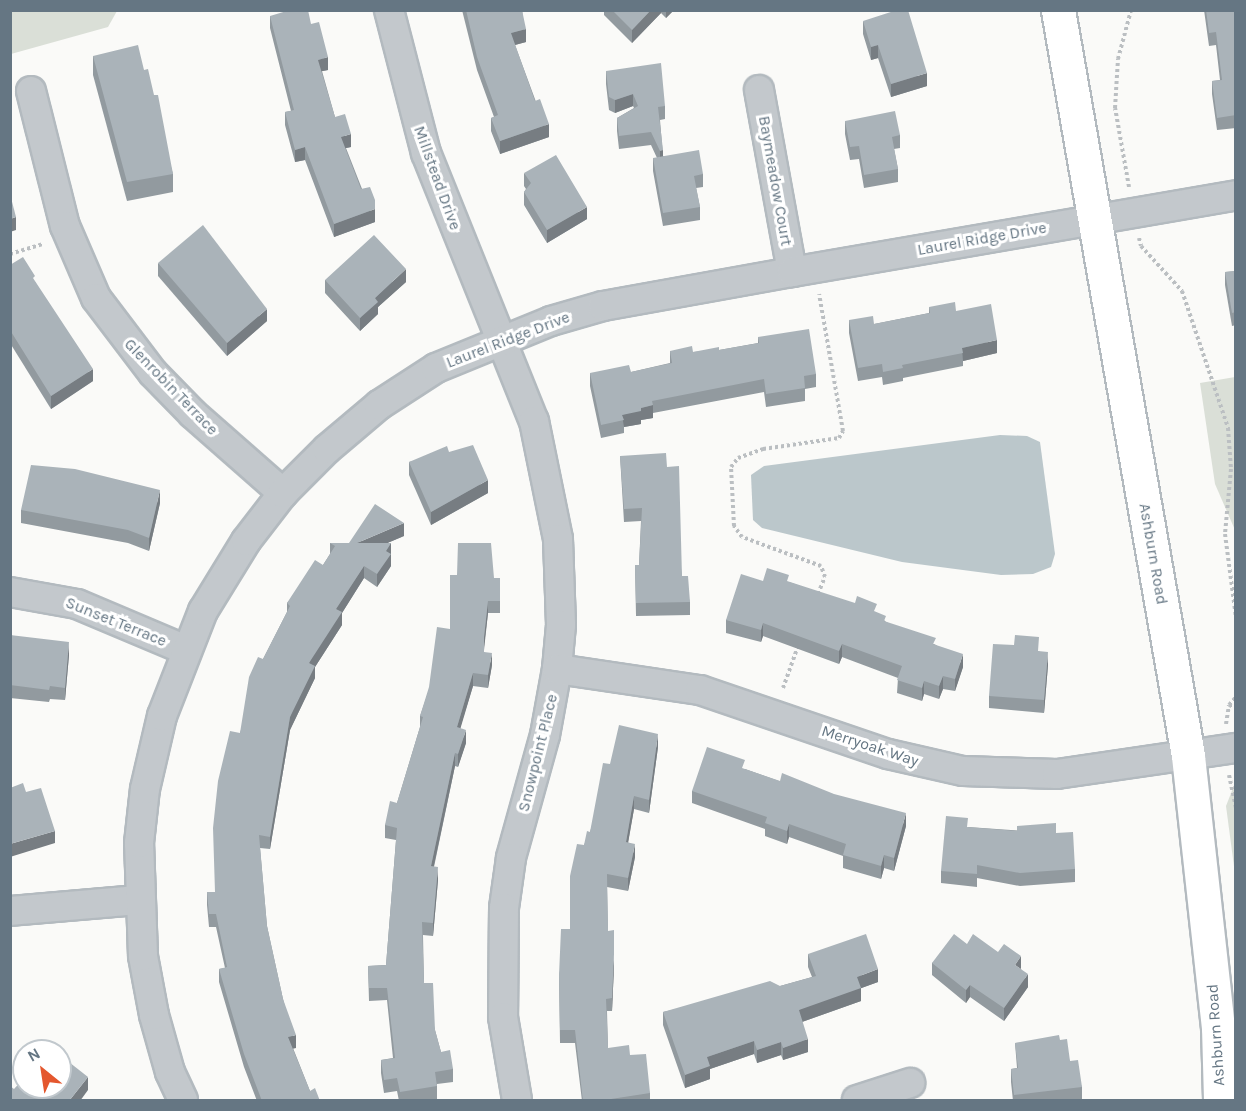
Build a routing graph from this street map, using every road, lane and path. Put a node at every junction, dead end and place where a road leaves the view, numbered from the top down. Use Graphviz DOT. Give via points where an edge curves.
graph roads {
  1 [pos="389,10"];
  2 [pos="1058,10"];
  3 [pos="1131,10"];
  4 [pos="759,90"];
  5 [pos="31,91"];
  6 [pos="1236,195"];
  7 [pos="1134,213"];
  8 [pos="1094,219"];
  9 [pos="43,244"];
  10 [pos="10,254"];
  11 [pos="803,270"];
  12 [pos="501,339"];
  13 [pos="283,493"];
  14 [pos="10,592"];
  15 [pos="816,599"];
  16 [pos="1236,617"];
  17 [pos="800,644"];
  18 [pos="186,650"];
  19 [pos="557,669"];
  20 [pos="783,688"];
  21 [pos="1229,705"];
  22 [pos="1236,708"];
  23 [pos="1236,748"];
  24 [pos="1188,756"];
  25 [pos="139,900"];
  26 [pos="10,911"];
  27 [pos="910,1083"];
  28 [pos="183,1101"];
  29 [pos="517,1101"];
  30 [pos="857,1101"];
  31 [pos="1220,1101"];
  1 -- 12 [label="street, Millstead Drive" via="426,153"];
  2 -- 8 [label="street, Ashburn Road"];
  3 -- 7 [label="path" via="1118,59 1116,108"];
  4 -- 11 [label="street, Baymeadow Court"];
  5 -- 13 [label="street, Glenrobin Terrace" via="65,226 96,298 123,338 161,381"];
  6 -- 7 [label="street, Laurel Ridge Drive"];
  7 -- 8 [label="street, Laurel Ridge Drive"];
  7 -- 16 [label="path" via="1141,246 1182,291 1228,428 1231,469 1225,534"];
  8 -- 11 [label="street, Laurel Ridge Drive"];
  8 -- 24 [label="street, Ashburn Road"];
  9 -- 10 [label="path"];
  11 -- 12 [label="street, Laurel Ridge Drive" via="603,306"];
  11 -- 15 [label="path" via="843,431 839,438 763,449 738,458 731,467 734,526 742,537 821,566 825,578"];
  12 -- 13 [label="street, Laurel Ridge Drive" via="436,368 379,405"];
  12 -- 19 [label="street, Snowpoint Place" via="534,421 553,497 561,582"];
  13 -- 18 [label="street, Laurel Ridge Drive" via="223,575"];
  14 -- 18 [label="street, Sunset Terrace" via="77,604"];
  17 -- 20 [label="path"];
  18 -- 25 [label="street, Laurel Ridge Drive" via="162,716 146,789"];
  19 -- 24 [label="street, Merryoak Way" via="700,690 888,754 963,771 1057,774"];
  19 -- 29 [label="street, Snowpoint Place" via="545,735 511,858 504,908 503,1017"];
  21 -- 22 [label="path"];
  23 -- 24 [label="street, Merryoak Way"];
  24 -- 31 [label="street, Ashburn Road" via="1218,1027"];
  25 -- 26 [label="street"];
  25 -- 28 [label="street, Laurel Ridge Drive" via="143,956 154,1015 170,1072"];
  27 -- 30 [label="street"];
}
